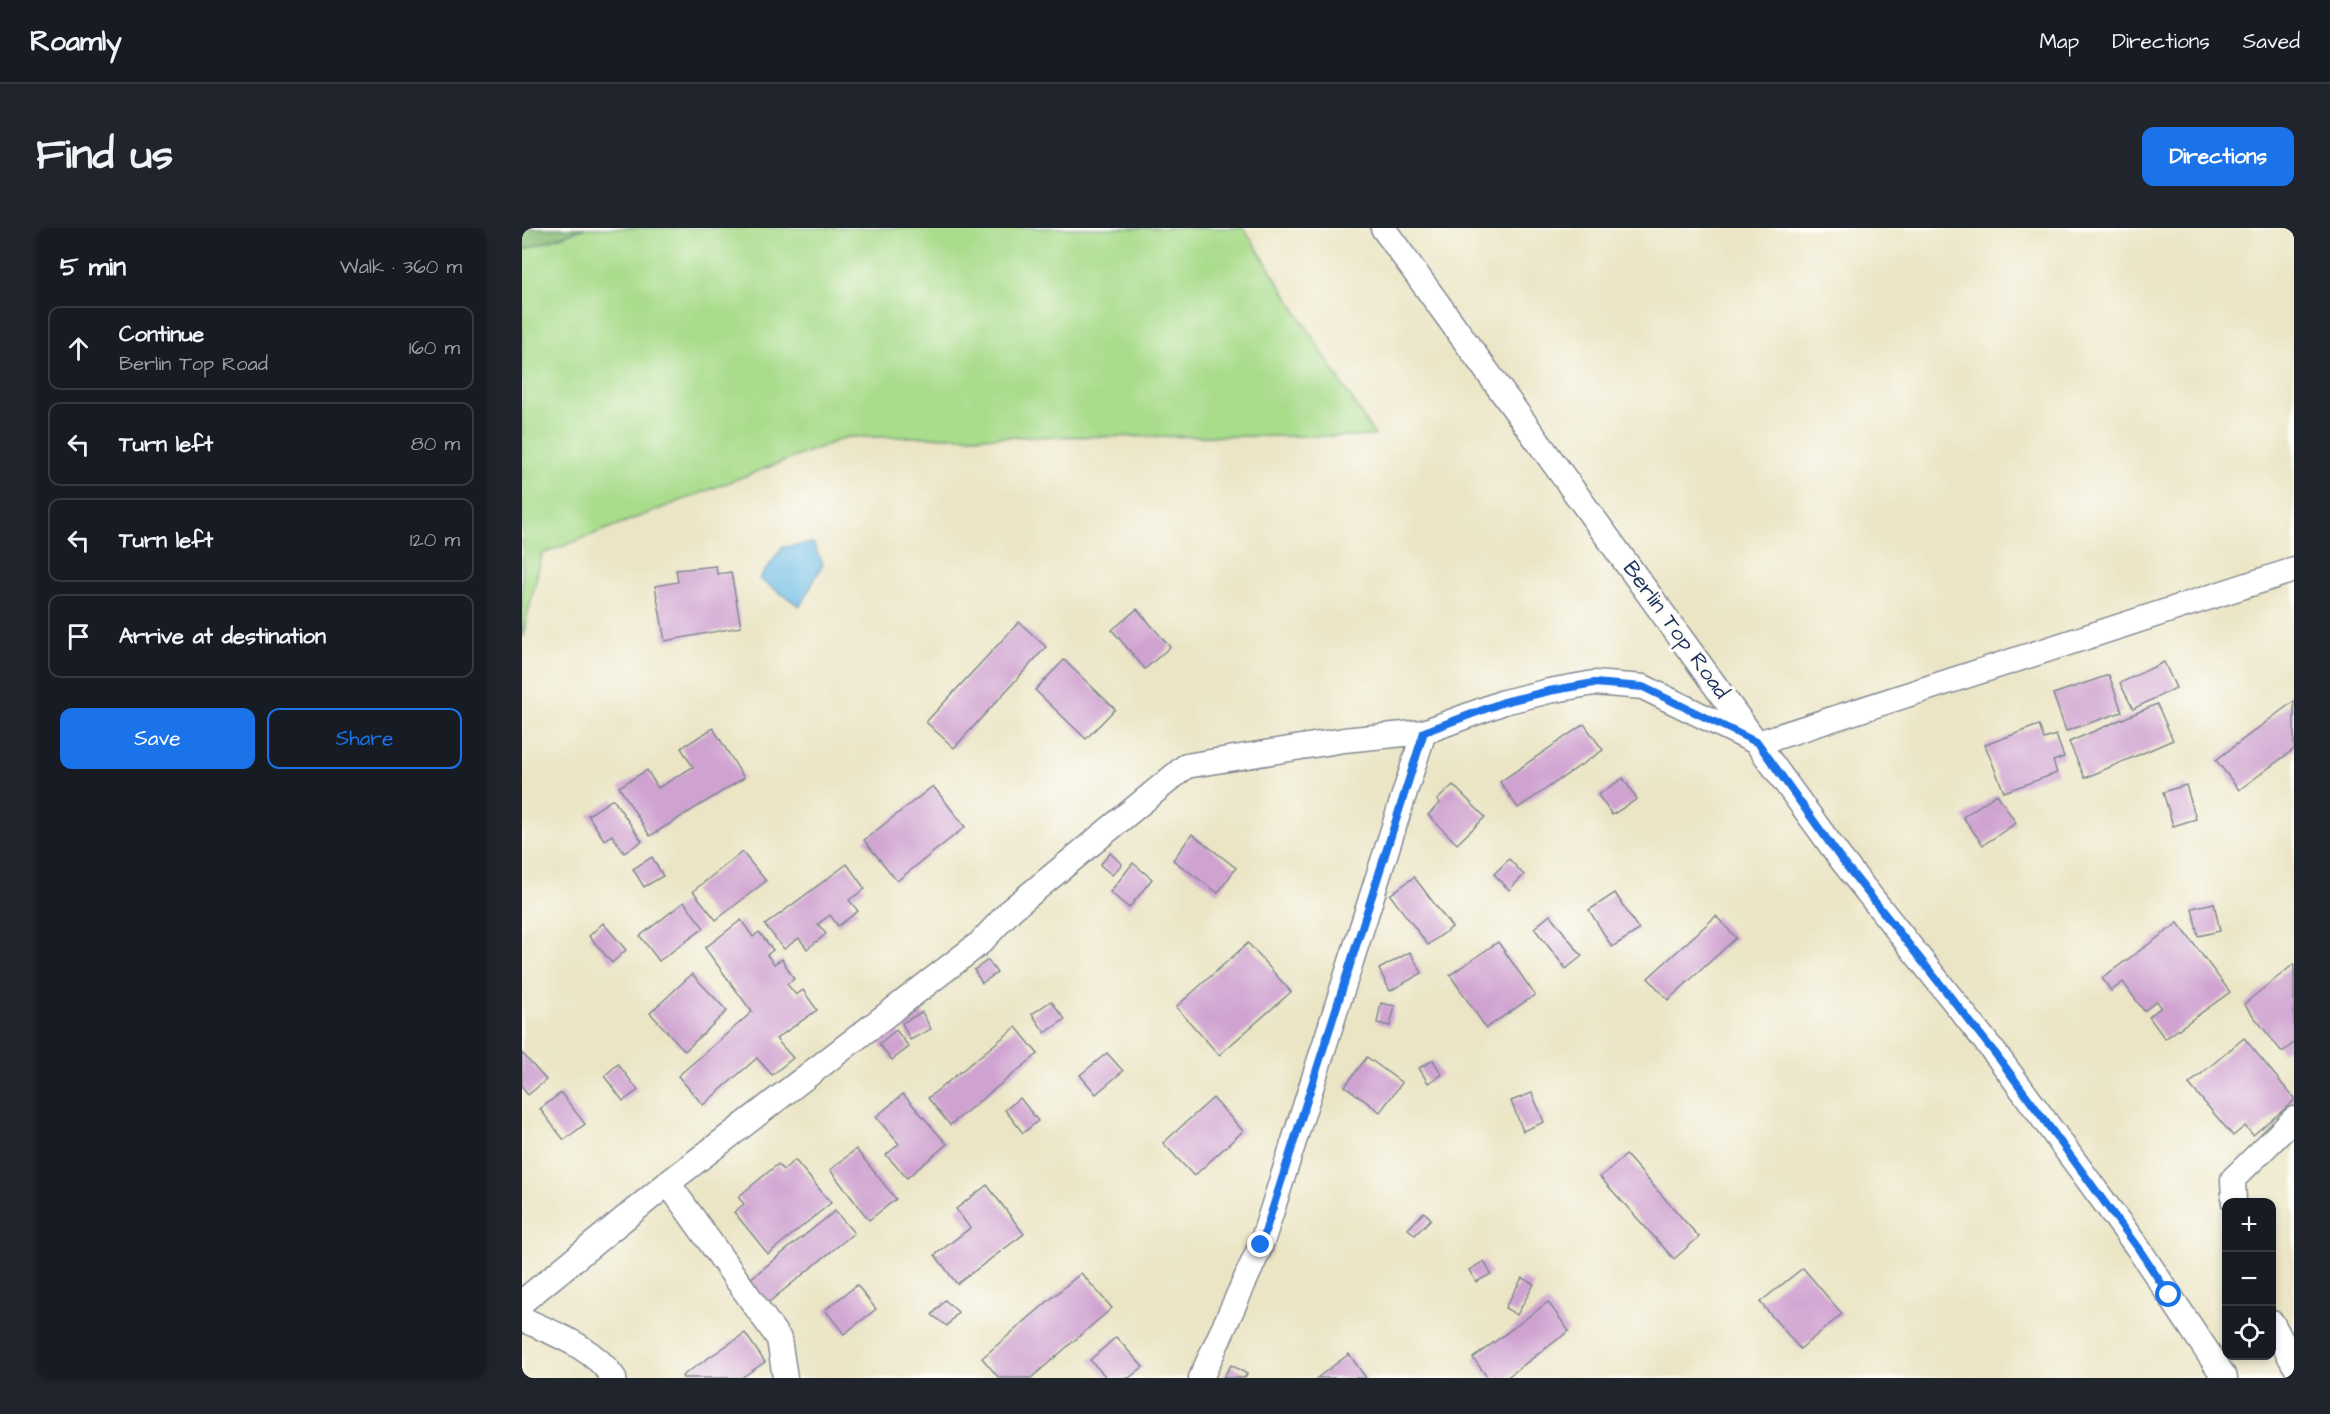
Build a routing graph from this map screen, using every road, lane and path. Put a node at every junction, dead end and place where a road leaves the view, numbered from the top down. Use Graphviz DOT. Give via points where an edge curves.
graph roads {
  1 [pos="1383,228"];
  2 [pos="2294,570"];
  3 [pos="1424,732"];
  4 [pos="1758,743"];
  5 [pos="2294,1119"];
  6 [pos="668,1183"];
  7 [pos="2234,1198"];
  8 [pos="522,1302"];
  9 [pos="522,1319"];
  10 [pos="2276,1332"];
  11 [pos="2294,1364"];
  12 [pos="614,1378"];
  13 [pos="785,1378"];
  14 [pos="1201,1378"];
  15 [pos="2225,1378"];
  1 -- 4 [label="street, Berlin Top Road"];
  2 -- 4 [label="street"];
  3 -- 4 [label="street" via="1504,702 1594,683 1643,687"];
  3 -- 6 [label="street" via="1344,740 1186,766 1012,909 980,943"];
  3 -- 14 [label="street" via="1261,1245"];
  4 -- 15 [label="street, Berlin Top Road" via="1841,859 1998,1057 2138,1248"];
  5 -- 7 [label="street" via="2234,1179"];
  6 -- 8 [label="street"];
  6 -- 13 [label="street" via="779,1339"];
  9 -- 12 [label="street" via="571,1341 606,1366"];
  10 -- 11 [label="street"];
}
